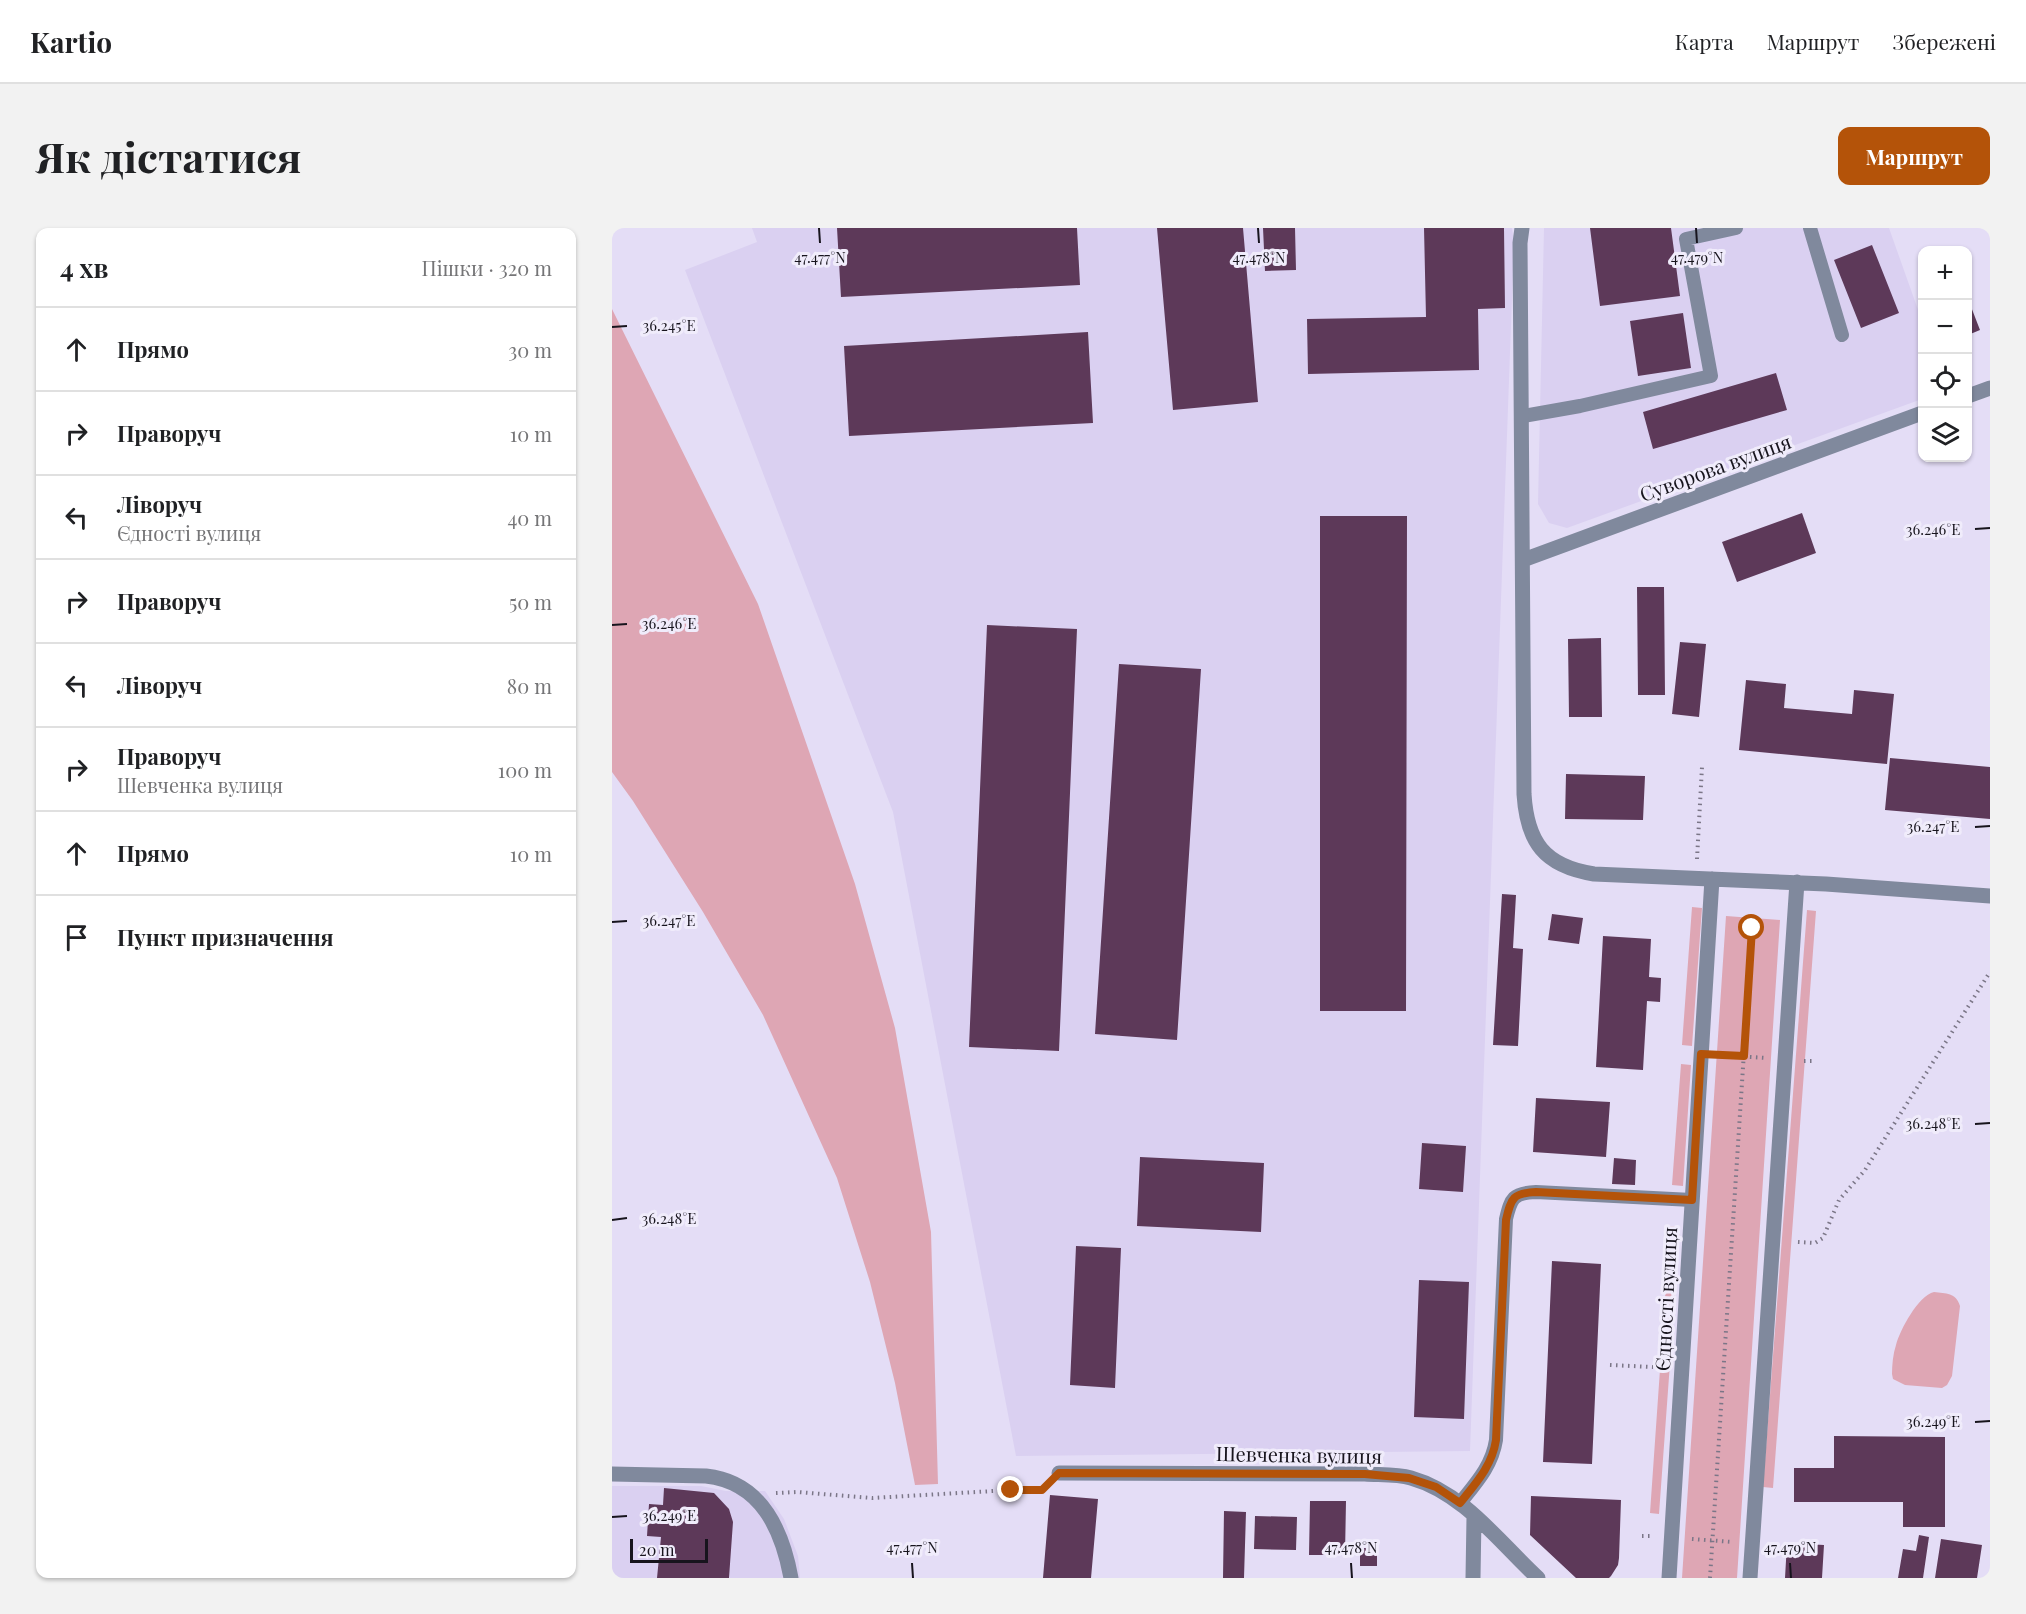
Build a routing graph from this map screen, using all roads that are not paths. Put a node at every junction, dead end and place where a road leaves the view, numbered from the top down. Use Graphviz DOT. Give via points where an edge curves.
graph roads {
  1 [pos="1522,228"];
  2 [pos="1736,228"];
  3 [pos="1810,228"];
  4 [pos="1842,335"];
  5 [pos="1990,388"];
  6 [pos="1972,395"];
  7 [pos="1918,415"];
  8 [pos="1523,416"];
  9 [pos="1523,560"];
  10 [pos="1712,879"];
  11 [pos="1797,882"];
  12 [pos="1990,896"];
  13 [pos="1692,1200"];
  14 [pos="1059,1473"];
  15 [pos="612,1474"];
  16 [pos="1460,1503"];
  17 [pos="1474,1517"];
  18 [pos="790,1578"];
  19 [pos="1473,1578"];
  20 [pos="1538,1578"];
  21 [pos="1669,1578"];
  22 [pos="1750,1578"];
  1 -- 8 [label="street"];
  2 -- 8 [label="lane" via="1686,239 1711,376"];
  3 -- 4 [label="lane"];
  5 -- 6 [label="street"];
  7 -- 9 [label="street, Суворова вулиця"];
  8 -- 9 [label="street"];
  9 -- 10 [label="street" via="1524,794 1527,824 1534,839 1555,862 1579,871"];
  10 -- 11 [label="street"];
  10 -- 13 [label="street, Єдності вулиця"];
  11 -- 12 [label="street"];
  11 -- 22 [label="street"];
  13 -- 16 [label="lane" via="1536,1192 1514,1196 1506,1220 1495,1448 1486,1469"];
  13 -- 21 [label="street, Єдності вулиця"];
  14 -- 16 [label="street, Шевченка вулиця" via="1365,1474 1409,1478 1436,1487"];
  15 -- 18 [label="street" via="719,1478 743,1487 777,1530"];
  16 -- 17 [label="street, Шевченка вулиця"];
  17 -- 19 [label="street"];
  17 -- 20 [label="street, Шевченка вулиця"];
}
